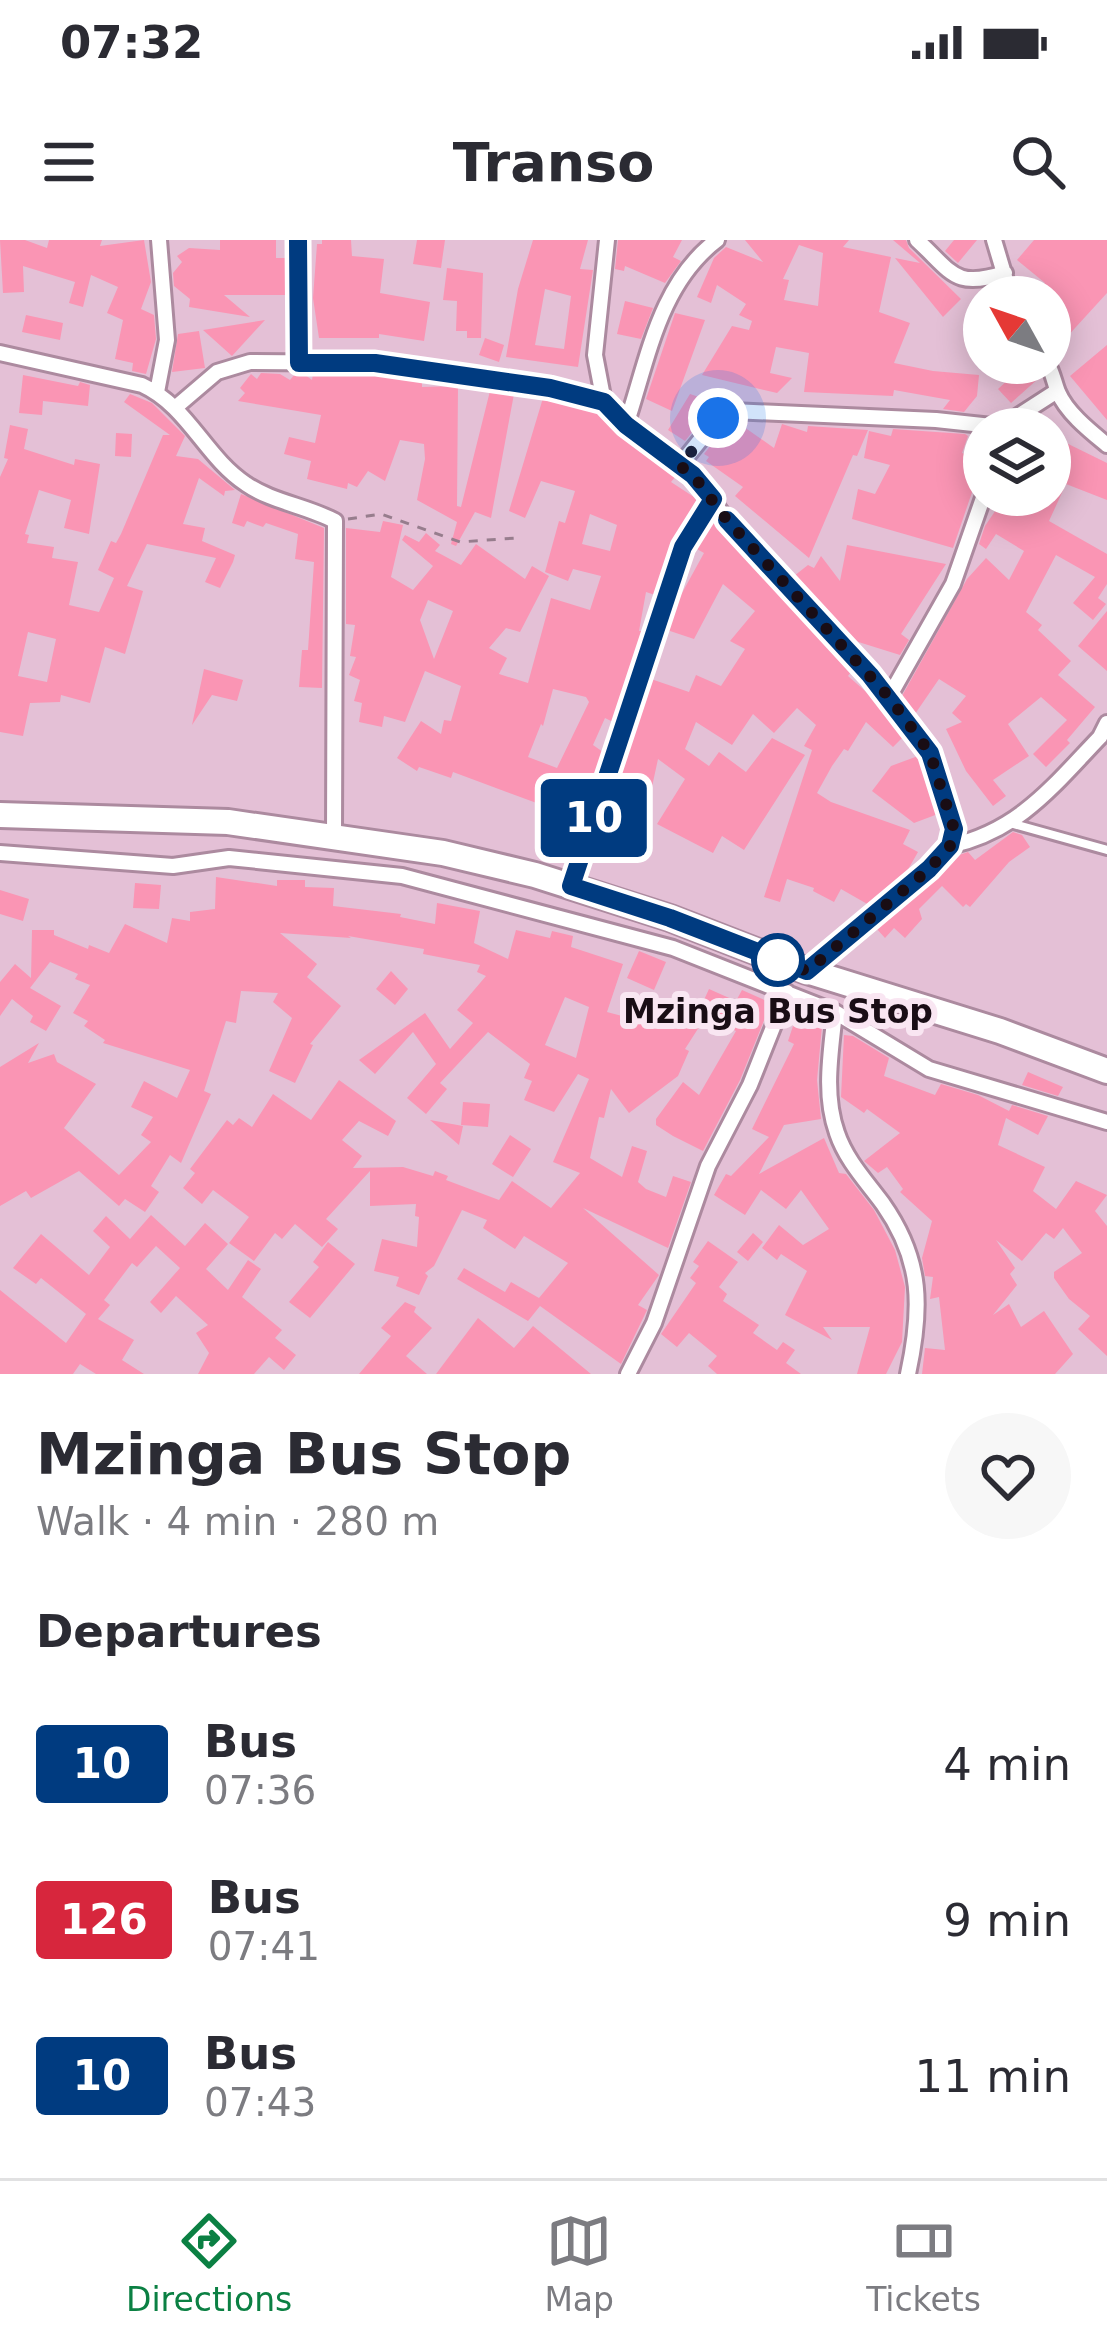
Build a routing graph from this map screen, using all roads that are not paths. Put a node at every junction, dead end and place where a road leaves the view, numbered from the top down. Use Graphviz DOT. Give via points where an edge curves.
graph roads {
  1 [pos="159,240"];
  2 [pos="298,240"];
  3 [pos="607,240"];
  4 [pos="717,240"];
  5 [pos="917,240"];
  6 [pos="994,240"];
  7 [pos="1005,273"];
  8 [pos="1006,276"];
  9 [pos="0,353"];
  10 [pos="299,363"];
  11 [pos="1056,384"];
  12 [pos="1057,391"];
  13 [pos="158,392"];
  14 [pos="604,402"];
  15 [pos="176,407"];
  16 [pos="1031,408"];
  17 [pos="963,423"];
  18 [pos="626,425"];
  19 [pos="1107,445"];
  20 [pos="680,466"];
  21 [pos="713,499"];
  22 [pos="977,516"];
  23 [pos="889,697"];
  24 [pos="1107,723"];
  25 [pos="0,815"];
  26 [pos="1009,823"];
  27 [pos="334,836"];
  28 [pos="950,846"];
  29 [pos="1107,850"];
  30 [pos="0,853"];
  31 [pos="571,886"];
  32 [pos="807,971"];
  33 [pos="788,992"];
  34 [pos="835,1012"];
  35 [pos="1107,1071"];
  36 [pos="1107,1122"];
  37 [pos="628,1374"];
  38 [pos="908,1374"];
  1 -- 13 [label="street" via="167,340"];
  2 -- 10 [label="street"];
  3 -- 14 [label="street" via="595,355"];
  4 -- 18 [label="street" via="670,292"];
  5 -- 7 [label="street" via="960,280"];
  6 -- 7 [label="street"];
  7 -- 8 [label="street"];
  9 -- 13 [label="street"];
  10 -- 14 [label="street" via="375,363"];
  10 -- 15 [label="street" via="233,365"];
  11 -- 12 [label="street"];
  12 -- 16 [label="street"];
  12 -- 19 [label="street"];
  13 -- 15 [label="street"];
  14 -- 18 [label="street"];
  15 -- 27 [label="street" via="247,485 335,521"];
  17 -- 20 [label="street" via="732,411"];
  18 -- 20 [label="street"];
  20 -- 21 [label="street"];
  21 -- 23 [label="street"];
  21 -- 31 [label="street" via="683,547"];
  22 -- 23 [label="street" via="953,584"];
  23 -- 28 [label="street" via="930,753 954,829"];
  24 -- 26 [label="street" via="1028,813"];
  25 -- 27 [label="highway" via="228,822"];
  26 -- 28 [label="street"];
  26 -- 29 [label="lane"];
  27 -- 31 [label="highway"];
  28 -- 32 [label="street"];
  30 -- 33 [label="street" via="172,866 230,858 402,876 673,948"];
  31 -- 32 [label="highway"];
  32 -- 35 [label="highway"];
  33 -- 34 [label="street"];
  33 -- 37 [label="street" via="708,1166"];
  34 -- 36 [label="street" via="929,1069"];
  34 -- 38 [label="street" via="829,1069 837,1135 913,1263 920,1304"];
}
